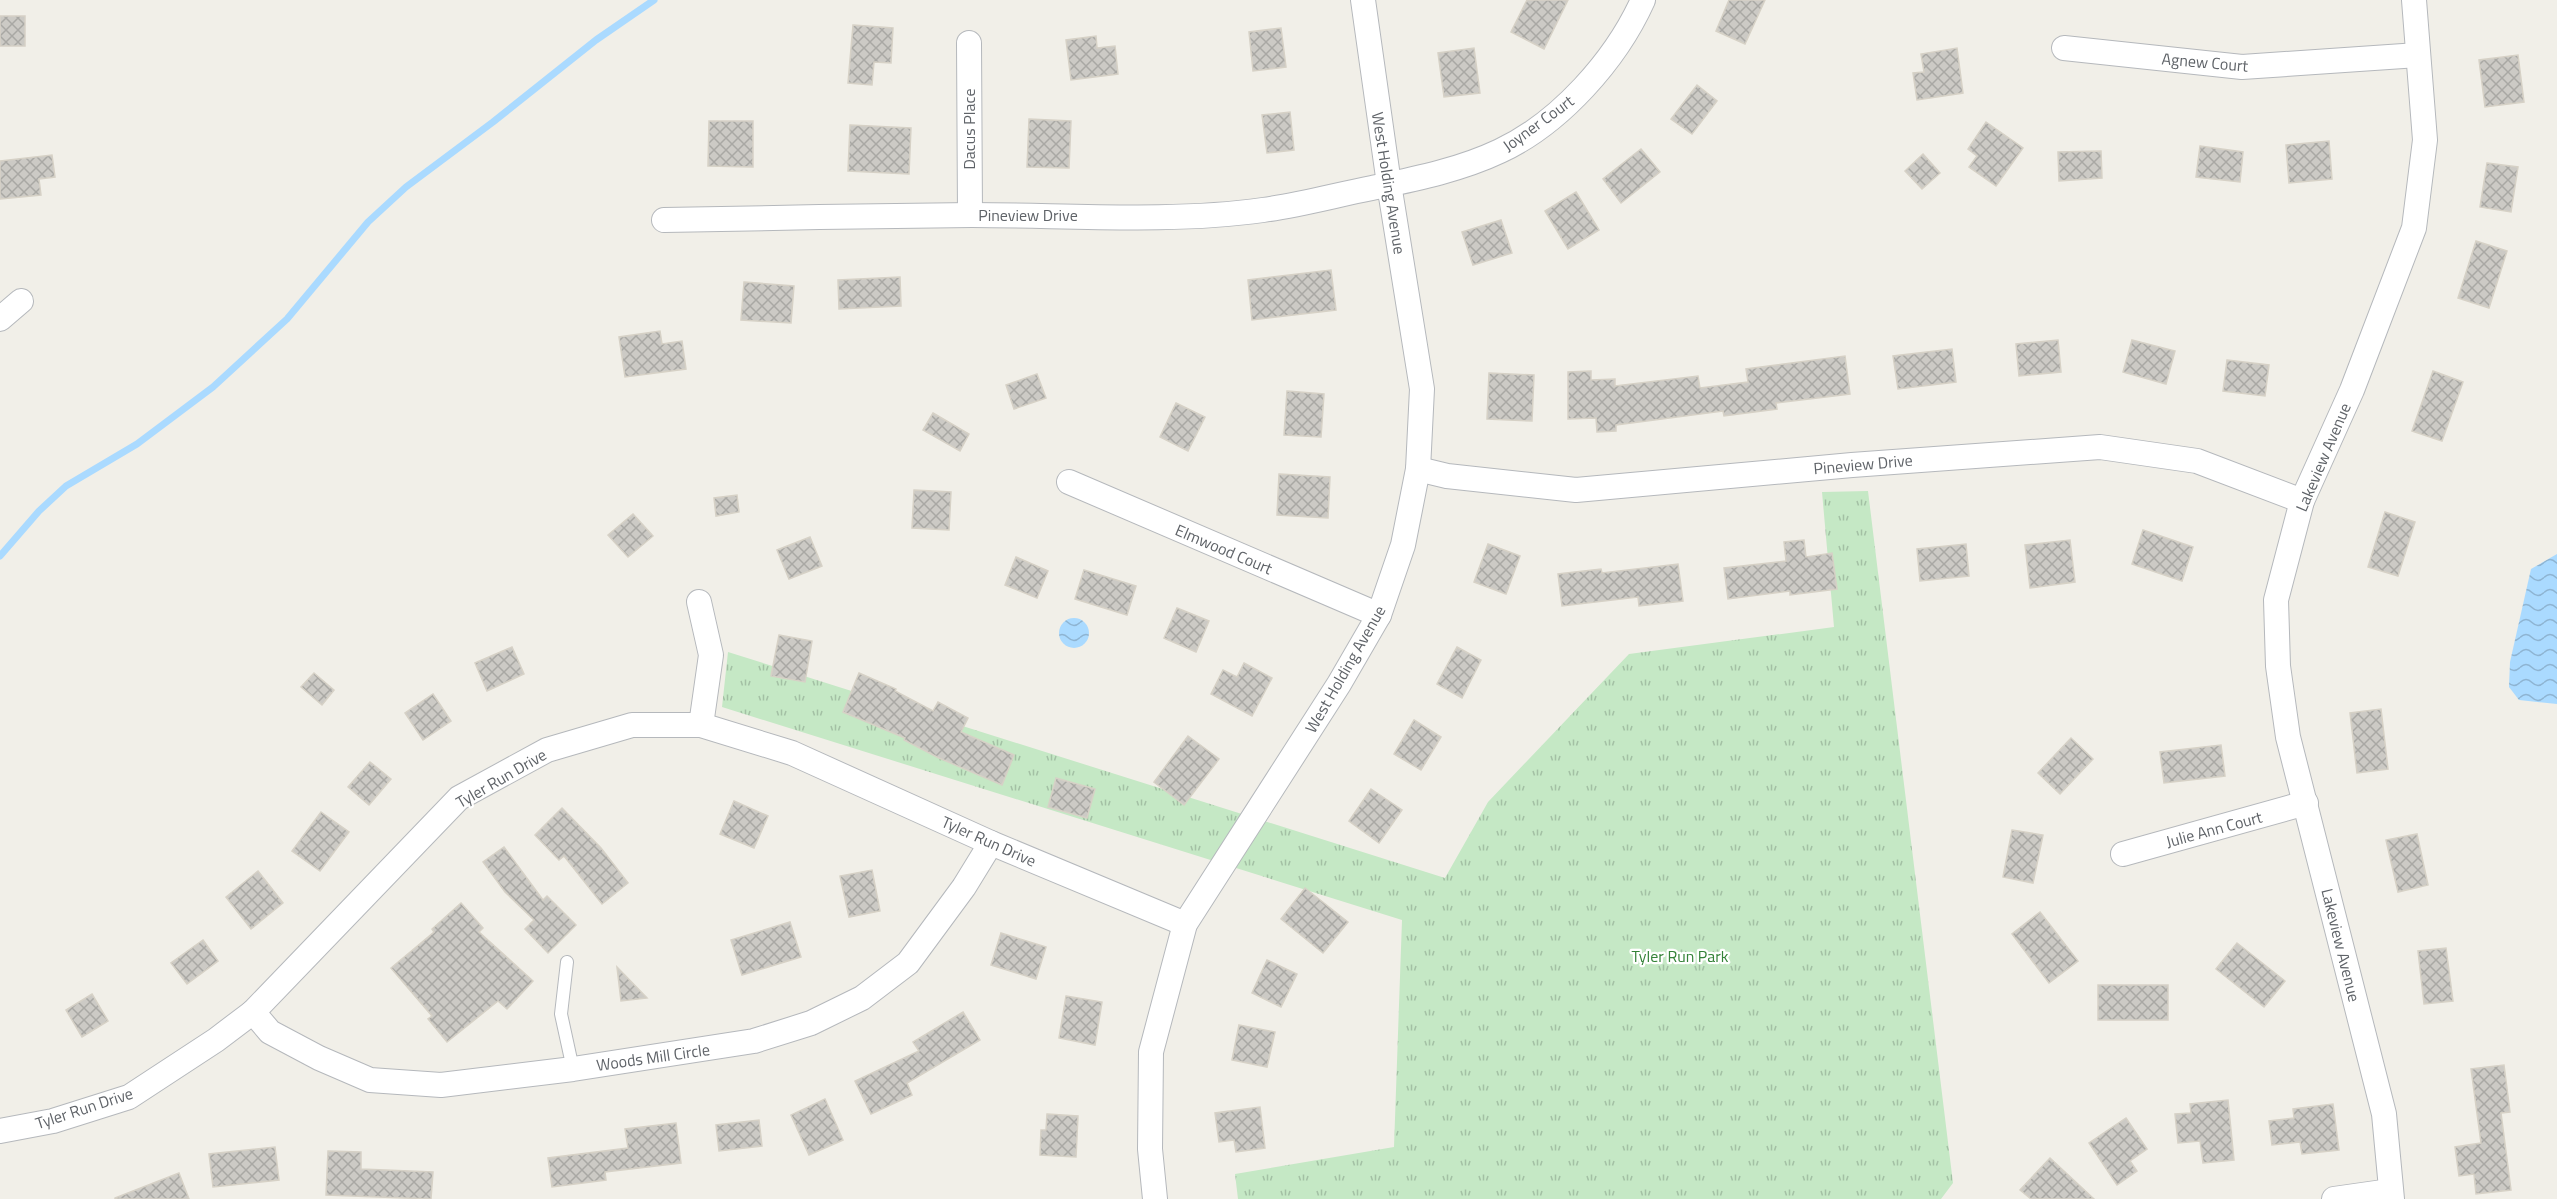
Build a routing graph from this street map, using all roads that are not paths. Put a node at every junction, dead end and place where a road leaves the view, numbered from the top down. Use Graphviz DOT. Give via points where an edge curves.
graph roads {
  1 [pos="1363,0"];
  2 [pos="1643,0"];
  3 [pos="2414,0"];
  4 [pos="969,43"];
  5 [pos="2064,48"];
  6 [pos="2418,55"];
  7 [pos="1389,184"];
  8 [pos="970,215"];
  9 [pos="664,220"];
  10 [pos="21,301"];
  11 [pos="0,319"];
  12 [pos="1418,469"];
  13 [pos="1069,482"];
  14 [pos="2302,501"];
  15 [pos="699,602"];
  16 [pos="1379,615"];
  17 [pos="701,725"];
  18 [pos="2306,803"];
  19 [pos="991,843"];
  20 [pos="2123,854"];
  21 [pos="1185,924"];
  22 [pos="567,962"];
  23 [pos="253,1012"];
  24 [pos="573,1069"];
  25 [pos="0,1131"];
  26 [pos="2391,1195"];
  27 [pos="1155,1199"];
  28 [pos="2334,1199"];
  1 -- 7 [label="street, West Holding Avenue"];
  2 -- 7 [label="street, Joyner Court" via="1584,90 1544,122 1500,151 1445,171"];
  3 -- 6 [label="street, Lakeview Avenue"];
  4 -- 8 [label="street, Dacus Place"];
  5 -- 6 [label="street, Agnew Court" via="2242,67"];
  6 -- 14 [label="street, Lakeview Avenue" via="2425,140 2414,228 2352,390"];
  7 -- 8 [label="street, Pineview Drive" via="1262,211 1192,216"];
  7 -- 12 [label="street, West Holding Avenue" via="1422,389"];
  8 -- 9 [label="street, Pineview Drive"];
  10 -- 11 [label="street"];
  12 -- 14 [label="street, Pineview Drive" via="1447,476 1576,490 2100,447 2197,461"];
  12 -- 16 [label="street, West Holding Avenue" via="1403,545"];
  13 -- 16 [label="street, Elmwood Court"];
  14 -- 18 [label="street, Lakeview Avenue" via="2276,600 2278,666 2288,736"];
  15 -- 17 [label="street" via="711,655"];
  16 -- 21 [label="street, West Holding Avenue"];
  17 -- 19 [label="street, Tyler Run Drive" via="792,753"];
  17 -- 23 [label="street, Tyler Run Drive" via="632,724 548,750 459,798"];
  18 -- 20 [label="street, Julie Ann Court"];
  18 -- 26 [label="street, Lakeview Avenue" via="2384,1114"];
  19 -- 21 [label="street, Tyler Run Drive"];
  19 -- 24 [label="street, Woods Mill Circle" via="908,963 862,998 811,1023 754,1041"];
  21 -- 27 [label="street, West Holding Avenue" via="1151,1052 1150,1149"];
  22 -- 24 [label="lane" via="561,1014"];
  23 -- 24 [label="street, Woods Mill Circle" via="270,1032 370,1080 441,1085"];
  23 -- 25 [label="street, Tyler Run Drive" via="129,1097 53,1121"];
  26 -- 28 [label="street"];
}
